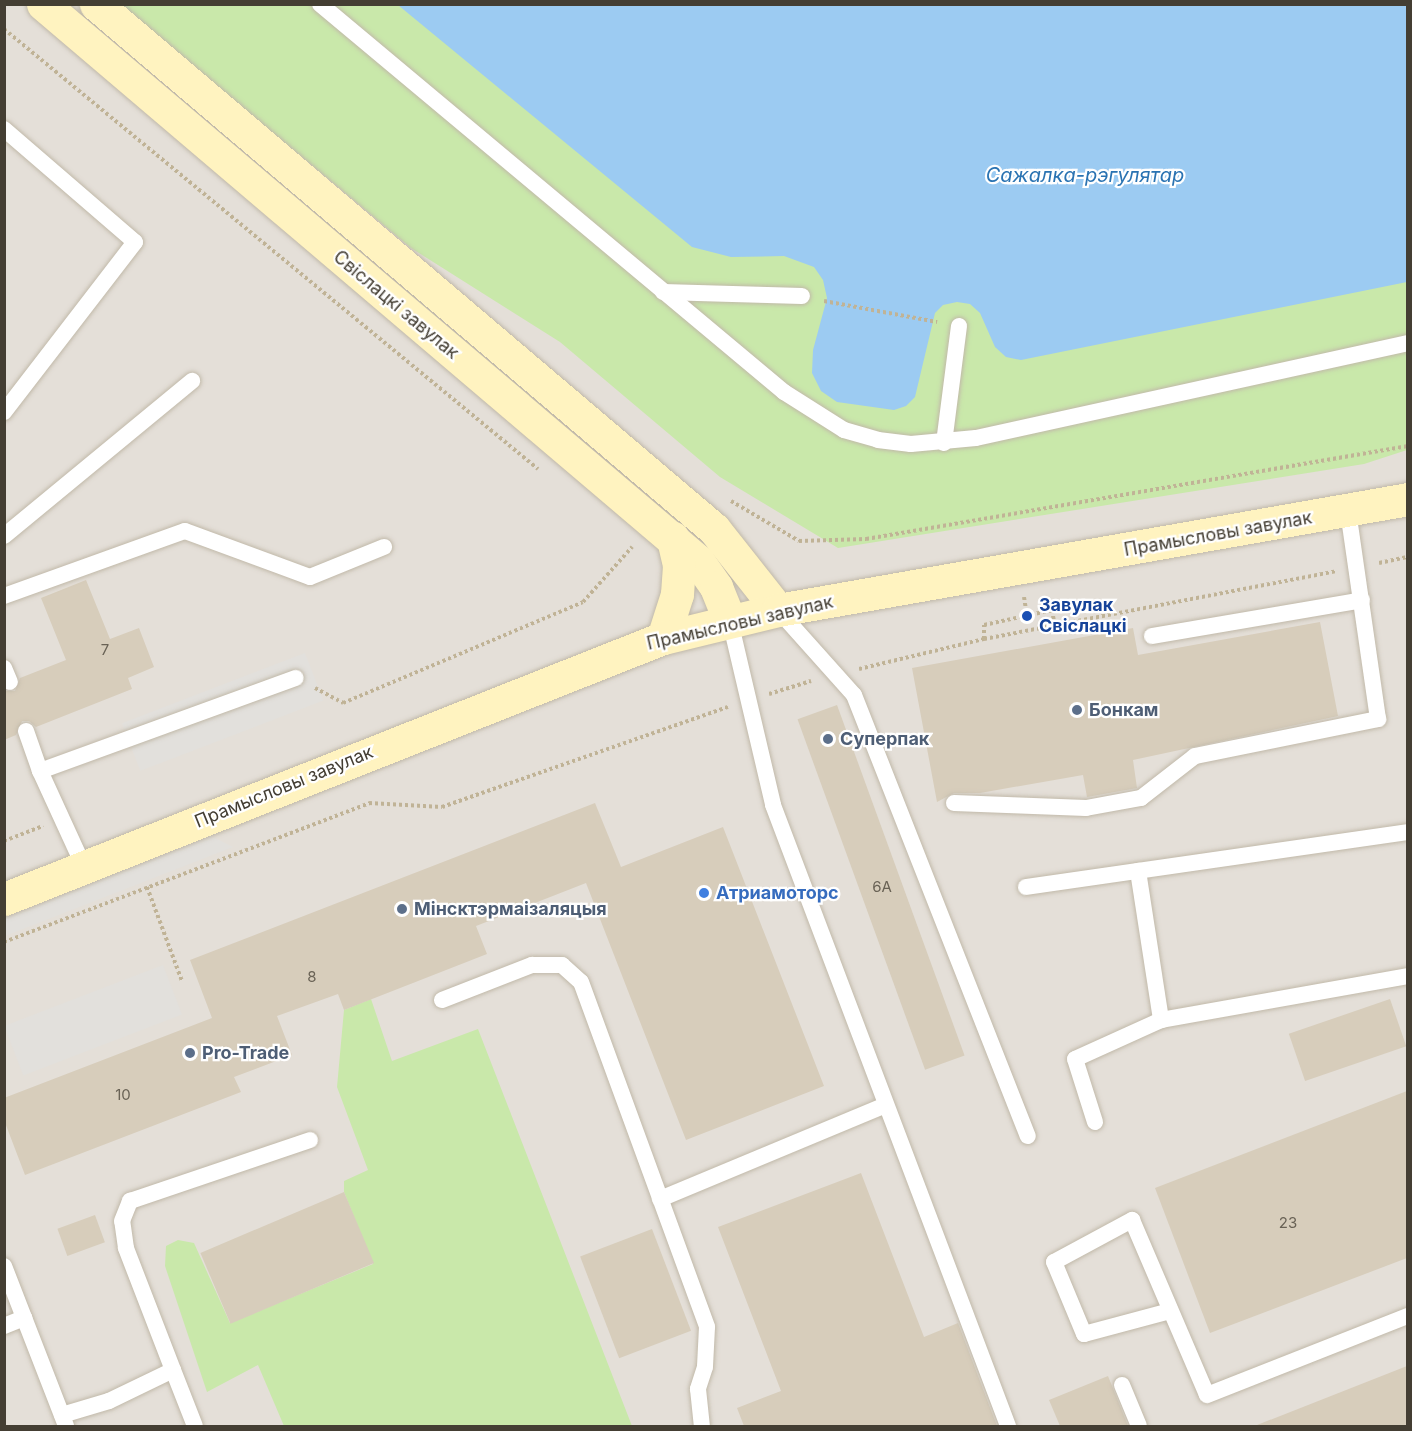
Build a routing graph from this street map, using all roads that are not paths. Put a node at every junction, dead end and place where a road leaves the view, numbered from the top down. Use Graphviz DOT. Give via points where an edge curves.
graph roads {
  1 [pos="43,4"];
  2 [pos="96,4"];
  3 [pos="320,4"];
  4 [pos="4,129"];
  5 [pos="663,292"];
  6 [pos="802,296"];
  7 [pos="958,326"];
  8 [pos="1407,344"];
  9 [pos="192,381"];
  10 [pos="4,412"];
  11 [pos="944,443"];
  12 [pos="1407,499"];
  13 [pos="1348,510"];
  14 [pos="4,536"];
  15 [pos="673,538"];
  16 [pos="384,546"];
  17 [pos="4,596"];
  18 [pos="1362,600"];
  19 [pos="778,610"];
  20 [pos="730,621"];
  21 [pos="1152,636"];
  22 [pos="663,638"];
  23 [pos="296,678"];
  24 [pos="26,731"];
  25 [pos="40,771"];
  26 [pos="954,804"];
  27 [pos="1407,832"];
  28 [pos="84,867"];
  29 [pos="1138,871"];
  30 [pos="1026,887"];
  31 [pos="4,899"];
  32 [pos="1407,976"];
  33 [pos="442,1000"];
  34 [pos="1161,1020"];
  35 [pos="883,1106"];
  36 [pos="1095,1122"];
  37 [pos="1028,1136"];
  38 [pos="310,1140"];
  39 [pos="660,1198"];
  40 [pos="4,1266"];
  41 [pos="1170,1311"];
  42 [pos="1407,1316"];
  43 [pos="24,1318"];
  44 [pos="4,1326"];
  45 [pos="173,1370"];
  46 [pos="1122,1385"];
  47 [pos="64,1421"];
  48 [pos="195,1426"];
  49 [pos="702,1426"];
  50 [pos="1008,1426"];
  51 [pos="1139,1426"];
  1 -- 15 [label="main road, Свіслацкі завулак"];
  2 -- 19 [label="main road, Свіслацкі завулак" via="714,529"];
  3 -- 5 [label="lane"];
  4 -- 10 [label="lane" via="135,242"];
  5 -- 6 [label="lane"];
  5 -- 11 [label="lane" via="813,413 844,430 878,440"];
  7 -- 11 [label="lane"];
  8 -- 11 [label="lane"];
  9 -- 14 [label="lane"];
  12 -- 13 [label="main road, Прамысловы завулак"];
  13 -- 18 [label="lane"];
  13 -- 19 [label="main road, Прамысловы завулак"];
  15 -- 20 [label="main road, Свіслацкі завулак" via="698,561 716,587"];
  15 -- 22 [label="main road" via="679,566 677,594"];
  16 -- 17 [label="lane" via="310,577 185,531"];
  18 -- 21 [label="lane"];
  18 -- 26 [label="lane" via="1378,719 1195,756 1141,798 1086,808"];
  19 -- 20 [label="main road, Прамысловы завулак"];
  19 -- 37 [label="lane" via="854,695"];
  20 -- 22 [label="main road, Прамысловы завулак"];
  20 -- 35 [label="lane" via="773,806"];
  22 -- 28 [label="main road, Прамысловы завулак"];
  23 -- 25 [label="lane"];
  24 -- 25 [label="lane"];
  25 -- 28 [label="lane"];
  27 -- 29 [label="lane"];
  28 -- 31 [label="main road, Прамысловы завулак"];
  29 -- 30 [label="lane"];
  29 -- 34 [label="lane"];
  32 -- 34 [label="lane"];
  33 -- 39 [label="lane" via="532,965 562,965 581,982"];
  34 -- 36 [label="lane" via="1075,1059"];
  35 -- 39 [label="lane"];
  35 -- 50 [label="lane"];
  38 -- 45 [label="lane" via="130,1201 122,1221 126,1248"];
  39 -- 49 [label="lane" via="707,1327 705,1367 698,1389"];
  40 -- 43 [label="lane"];
  41 -- 41 [label="lane" via="1132,1220 1054,1262 1084,1334"];
  41 -- 42 [label="lane" via="1207,1395"];
  43 -- 44 [label="lane"];
  43 -- 47 [label="lane"];
  45 -- 47 [label="lane"];
  45 -- 48 [label="lane"];
  46 -- 51 [label="lane"];
}
